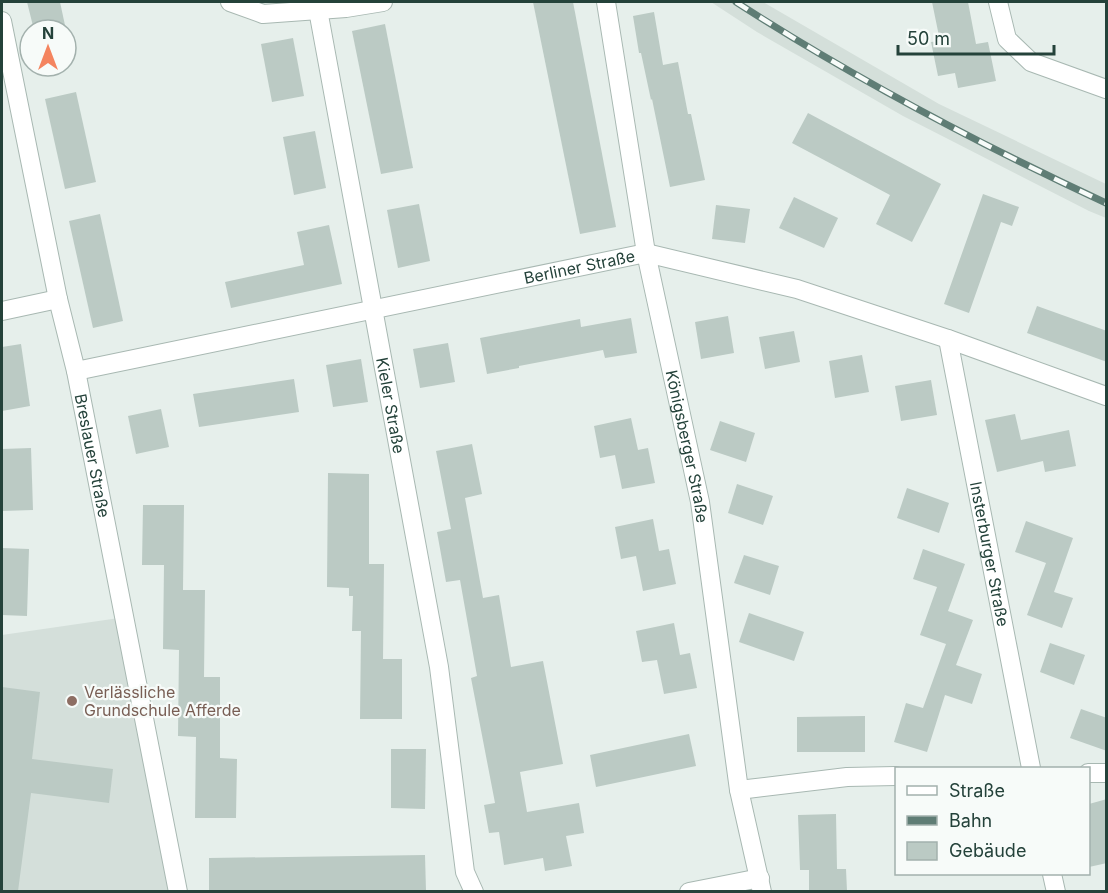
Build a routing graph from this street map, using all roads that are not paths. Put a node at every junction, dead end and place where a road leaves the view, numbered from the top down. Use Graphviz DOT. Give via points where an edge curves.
graph roads {
  1 [pos="230,2"];
  2 [pos="383,2"];
  3 [pos="606,2"];
  4 [pos="998,2"];
  5 [pos="318,10"];
  6 [pos="2,21"];
  7 [pos="1107,89"];
  8 [pos="646,253"];
  9 [pos="58,299"];
  10 [pos="372,309"];
  11 [pos="2,311"];
  12 [pos="948,339"];
  13 [pos="76,371"];
  14 [pos="1107,396"];
  15 [pos="1032,767"];
  16 [pos="1090,773"];
  17 [pos="1107,773"];
  18 [pos="895,776"];
  19 [pos="739,790"];
  20 [pos="1052,875"];
  21 [pos="761,885"];
  22 [pos="178,891"];
  23 [pos="474,891"];
  24 [pos="689,891"];
  25 [pos="1056,891"];
  1 -- 5 [label="street" via="263,14"];
  2 -- 5 [label="street"];
  3 -- 8 [label="street, Königsberger Straße"];
  4 -- 7 [label="street" via="1007,39 1031,62"];
  5 -- 10 [label="street, Kieler Straße"];
  6 -- 9 [label="street, Breslauer Straße"];
  8 -- 10 [label="street, Berliner Straße"];
  8 -- 12 [label="street, Berliner Straße" via="797,289"];
  8 -- 19 [label="street, Königsberger Straße" via="700,502"];
  9 -- 11 [label="street"];
  9 -- 13 [label="street, Breslauer Straße"];
  10 -- 13 [label="street, Berliner Straße"];
  10 -- 23 [label="street, Kieler Straße" via="439,667 465,872"];
  12 -- 14 [label="street, Berliner Straße"];
  12 -- 15 [label="street, Insterburger Straße"];
  13 -- 22 [label="street, Breslauer Straße"];
  16 -- 17 [label="street"];
  18 -- 19 [label="street" via="847,777"];
  19 -- 21 [label="street, Königsberger Straße"];
  20 -- 25 [label="street"];
  21 -- 24 [label="street"];
}
